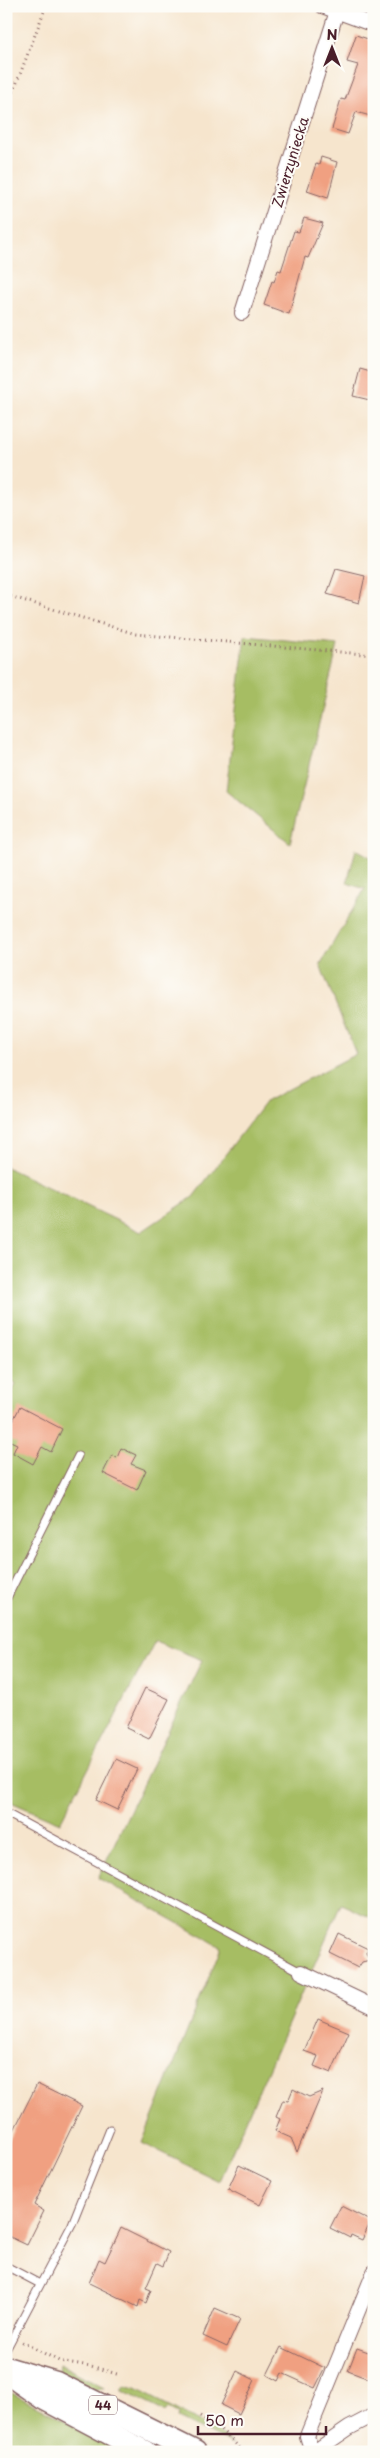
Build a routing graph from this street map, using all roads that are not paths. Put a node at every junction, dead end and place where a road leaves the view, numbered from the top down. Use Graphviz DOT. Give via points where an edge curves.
graph roads {
  1 [pos="322,6"];
  2 [pos="337,12"];
  3 [pos="374,25"];
  4 [pos="242,313"];
  5 [pos="78,1456"];
  6 [pos="6,1600"];
  7 [pos="6,1813"];
  8 [pos="301,1972"];
  9 [pos="374,2007"];
  10 [pos="110,2129"];
  11 [pos="6,2266"];
  12 [pos="374,2272"];
  13 [pos="40,2284"];
  14 [pos="6,2350"];
  15 [pos="6,2370"];
  16 [pos="374,2415"];
  17 [pos="145,2452"];
  18 [pos="196,2452"];
  19 [pos="313,2452"];
  1 -- 2 [label="street"];
  2 -- 3 [label="street"];
  2 -- 4 [label="street, Zwierzyniecka"];
  5 -- 6 [label="lane"];
  7 -- 8 [label="lane"];
  8 -- 9 [label="street"];
  10 -- 13 [label="lane" via="72,2224"];
  11 -- 13 [label="lane"];
  12 -- 19 [label="street" via="307,2436"];
  13 -- 14 [label="lane"];
  15 -- 17 [label="main road, 44" via="43,2398"];
  15 -- 18 [label="main road, 44" via="56,2383"];
  16 -- 19 [label="street"];
}
